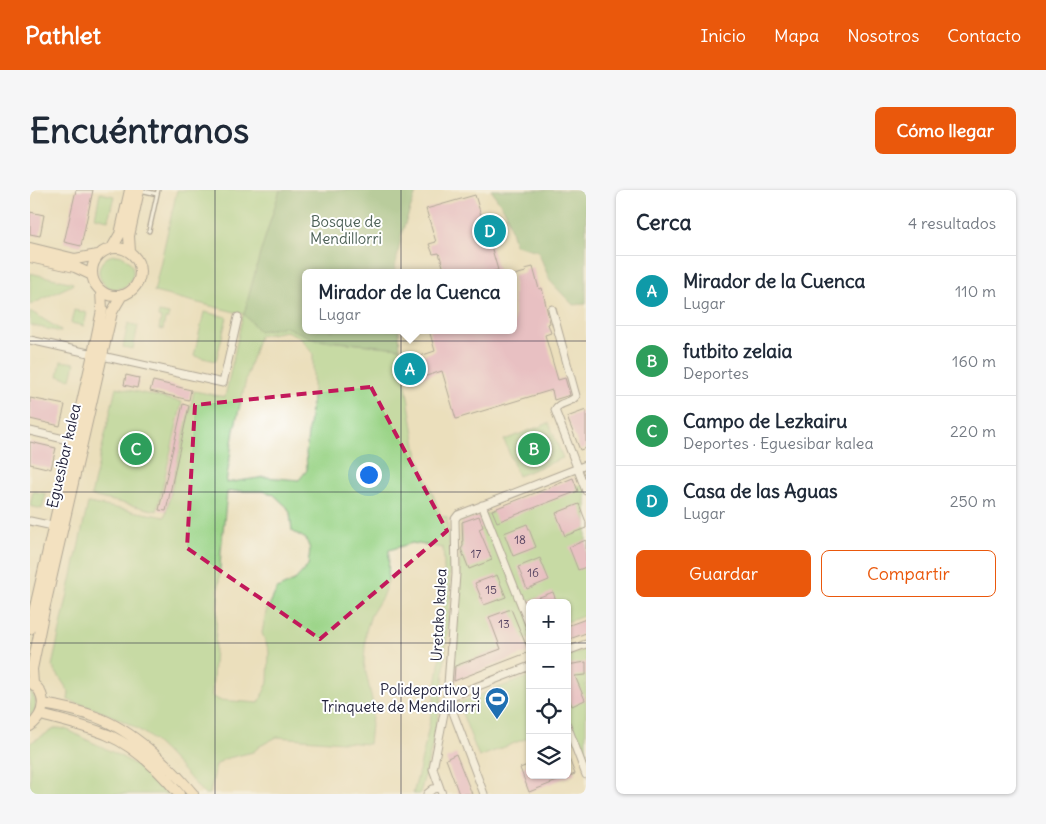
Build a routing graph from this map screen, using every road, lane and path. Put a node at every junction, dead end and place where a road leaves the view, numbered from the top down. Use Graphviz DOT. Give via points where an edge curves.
graph roads {
  1 [pos="130,190"];
  2 [pos="139,190"];
  3 [pos="158,192"];
  4 [pos="149,232"];
  5 [pos="30,248"];
  6 [pos="112,248"];
  7 [pos="130,252"];
  8 [pos="98,255"];
  9 [pos="30,257"];
  10 [pos="92,276"];
  11 [pos="102,291"];
  12 [pos="122,295"];
  13 [pos="552,309"];
  14 [pos="238,317"];
  15 [pos="30,340"];
  16 [pos="98,355"];
  17 [pos="30,431"];
  18 [pos="72,441"];
  19 [pos="586,464"];
  20 [pos="577,468"];
  21 [pos="586,491"];
  22 [pos="482,505"];
  23 [pos="30,521"];
  24 [pos="53,526"];
  25 [pos="32,612"];
  26 [pos="526,617"];
  27 [pos="30,629"];
  28 [pos="586,644"];
  29 [pos="571,650"];
  30 [pos="526,668"];
  31 [pos="31,683"];
  32 [pos="448,698"];
  33 [pos="43,704"];
  34 [pos="41,715"];
  35 [pos="30,726"];
  36 [pos="570,734"];
  37 [pos="586,775"];
  38 [pos="441,791"];
  39 [pos="180,794"];
  40 [pos="193,794"];
  41 [pos="427,794"];
  42 [pos="484,794"];
  1 -- 6 [label="street" via="120,234"];
  2 -- 3 [label="lane"];
  2 -- 7 [label="street" via="129,236"];
  3 -- 4 [label="lane"];
  5 -- 8 [label="street" via="75,259"];
  6 -- 7 [label="street"];
  6 -- 8 [label="street"];
  7 -- 12 [label="street" via="139,264 139,280 135,287"];
  8 -- 10 [label="street"];
  9 -- 10 [label="street" via="75,267"];
  10 -- 11 [label="street"];
  11 -- 12 [label="street"];
  11 -- 16 [label="street, Eguesibar kalea"];
  12 -- 16 [label="street, Eguesibar kalea" via="112,312"];
  13 -- 20 [label="street" via="576,396 555,410"];
  14 -- 16 [label="street" via="223,383"];
  15 -- 16 [label="street"];
  16 -- 18 [label="street, Eguesibar kalea"];
  16 -- 31 [label="street, Eguesibar kalea"];
  17 -- 18 [label="street"];
  18 -- 24 [label="street, Eguesibar kalea"];
  19 -- 20 [label="street"];
  20 -- 21 [label="street"];
  20 -- 22 [label="street"];
  22 -- 26 [label="street"];
  22 -- 32 [label="street, Uretako kalea" via="454,519 456,583"];
  23 -- 24 [label="street"];
  24 -- 25 [label="street, Eguesibar kalea"];
  25 -- 27 [label="street, Eguesibar kalea"];
  28 -- 29 [label="street"];
  30 -- 32 [label="street"];
  31 -- 33 [label="street" via="38,689"];
  32 -- 38 [label="street, Uretako kalea" via="433,770"];
  32 -- 42 [label="street"];
  33 -- 34 [label="street"];
  33 -- 40 [label="street" via="96,717 124,731 150,751"];
  34 -- 35 [label="street"];
  34 -- 39 [label="street" via="109,736 129,747"];
  36 -- 37 [label="street"];
  38 -- 41 [label="street, Uretako kalea" via="433,789"];
}
